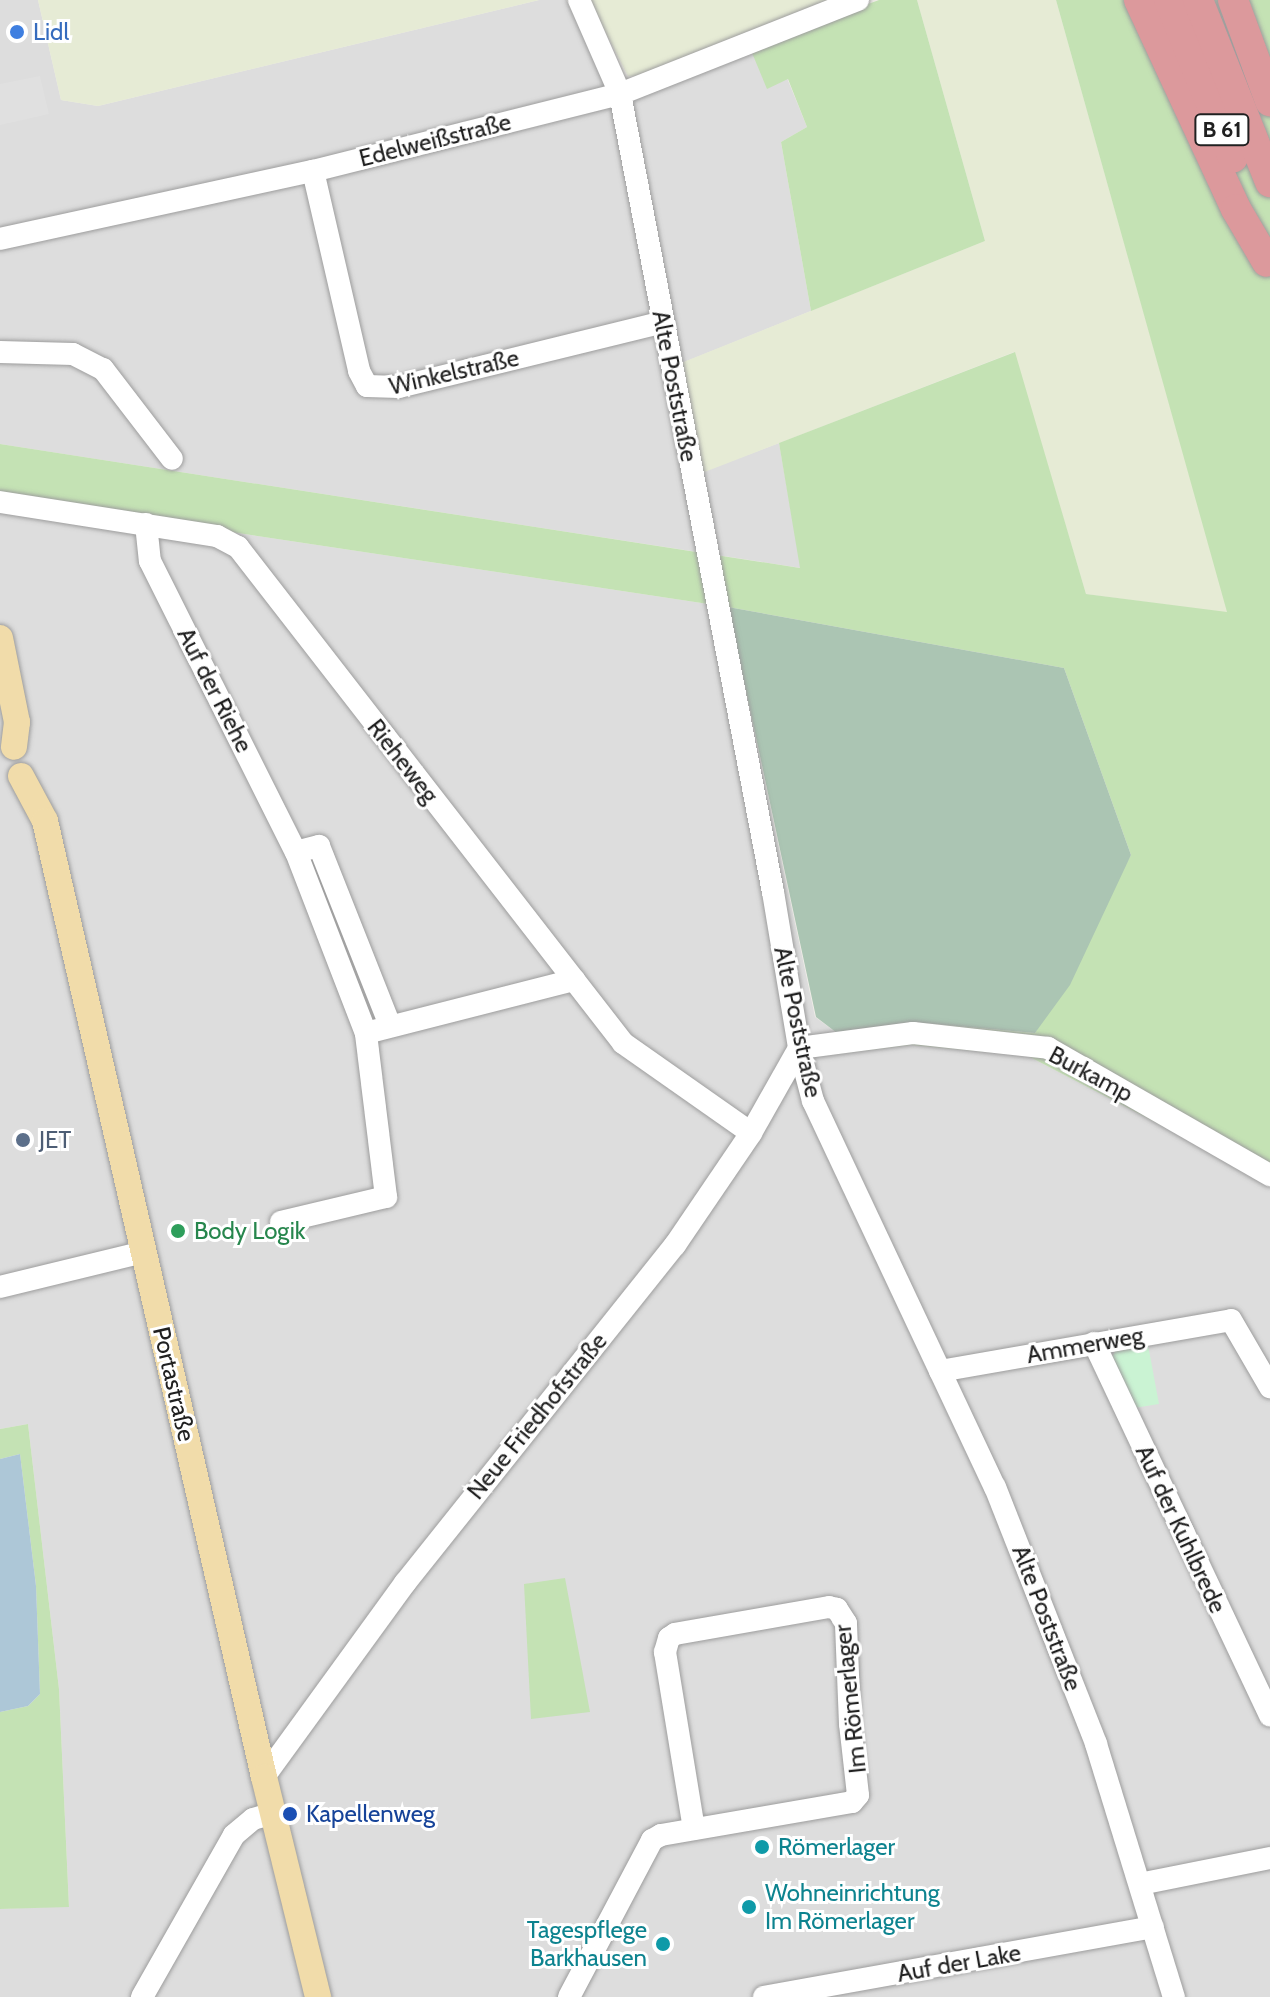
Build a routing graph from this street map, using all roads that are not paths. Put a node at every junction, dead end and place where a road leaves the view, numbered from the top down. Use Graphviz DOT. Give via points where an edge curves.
graph roads {
  1 [pos="579,0"];
  2 [pos="858,0"];
  3 [pos="1139,0"];
  4 [pos="1169,0"];
  5 [pos="1198,0"];
  6 [pos="1233,0"];
  7 [pos="620,94"];
  8 [pos="1270,101"];
  9 [pos="313,171"];
  10 [pos="1270,182"];
  11 [pos="0,239"];
  12 [pos="1268,267"];
  13 [pos="663,322"];
  14 [pos="0,352"];
  15 [pos="172,459"];
  16 [pos="0,502"];
  17 [pos="146,524"];
  18 [pos="0,638"];
  19 [pos="7,747"];
  20 [pos="10,777"];
  21 [pos="296,852"];
  22 [pos="574,980"];
  23 [pos="390,1025"];
  24 [pos="366,1033"];
  25 [pos="799,1048"];
  26 [pos="751,1133"];
  27 [pos="1270,1175"];
  28 [pos="281,1222"];
  29 [pos="144,1252"];
  30 [pos="0,1287"];
  31 [pos="1094,1343"];
  32 [pos="940,1371"];
  33 [pos="1270,1387"];
  34 [pos="1270,1715"];
  35 [pos="264,1777"];
  36 [pos="274,1813"];
  37 [pos="694,1829"];
  38 [pos="1270,1858"];
  39 [pos="1140,1884"];
  40 [pos="1153,1927"];
  41 [pos="142,1997"];
  42 [pos="318,1997"];
  43 [pos="569,1997"];
  44 [pos="764,1997"];
  45 [pos="1174,1997"];
  1 -- 7 [label="street, Alte Poststraße"];
  2 -- 7 [label="street, Edelweißstraße"];
  3 -- 12 [label="highway"];
  4 -- 12 [label="highway, B 61" via="1231,152"];
  5 -- 10 [label="highway, B 61"];
  6 -- 8 [label="highway"];
  7 -- 9 [label="street, Edelweißstraße"];
  7 -- 13 [label="street, Alte Poststraße"];
  9 -- 11 [label="street, Edelweißstraße"];
  9 -- 13 [label="street, Winkelstraße" via="359,371 367,386 399,387"];
  13 -- 25 [label="street, Alte Poststraße"];
  14 -- 15 [label="street" via="73,354 103,369"];
  16 -- 17 [label="street, Rieheweg"];
  17 -- 21 [label="street, Auf der Riehe" via="150,561"];
  17 -- 22 [label="street, Rieheweg" via="217,536 238,547"];
  18 -- 19 [label="main road" via="17,722"];
  19 -- 20 [label="main road, Portastraße" via="22,751 26,761"];
  20 -- 29 [label="main road, Portastraße" via="45,821"];
  21 -- 23 [label="street" via="319,846"];
  21 -- 24 [label="street, Auf der Riehe"];
  22 -- 23 [label="street"];
  22 -- 26 [label="street, Rieheweg" via="623,1043"];
  23 -- 24 [label="street"];
  24 -- 28 [label="street, Auf der Riehe" via="386,1197"];
  25 -- 26 [label="street, Neue Friedhofstraße"];
  25 -- 27 [label="street, Burkamp" via="913,1033 1048,1048"];
  25 -- 32 [label="street, Alte Poststraße" via="813,1101"];
  26 -- 35 [label="street, Neue Friedhofstraße" via="675,1245 405,1583"];
  29 -- 30 [label="street"];
  29 -- 35 [label="main road, Portastraße"];
  31 -- 32 [label="street, Ammerweg"];
  31 -- 33 [label="street, Ammerweg" via="1231,1320"];
  31 -- 34 [label="street, Auf der Kuhlbrede"];
  32 -- 39 [label="street, Alte Poststraße" via="995,1487 1050,1625 1096,1744"];
  35 -- 36 [label="main road, Portastraße"];
  36 -- 41 [label="street" via="253,1819 234,1835"];
  36 -- 42 [label="main road, Portastraße"];
  37 -- 37 [label="street, Im Römerlager" via="852,1802 858,1795 846,1623 837,1609 669,1638 665,1652"];
  37 -- 43 [label="street, Im Römerlager" via="652,1840"];
  38 -- 39 [label="street"];
  39 -- 40 [label="street, Alte Poststraße"];
  40 -- 44 [label="street, Auf der Lake"];
  40 -- 45 [label="street, Alte Poststraße"];
}
